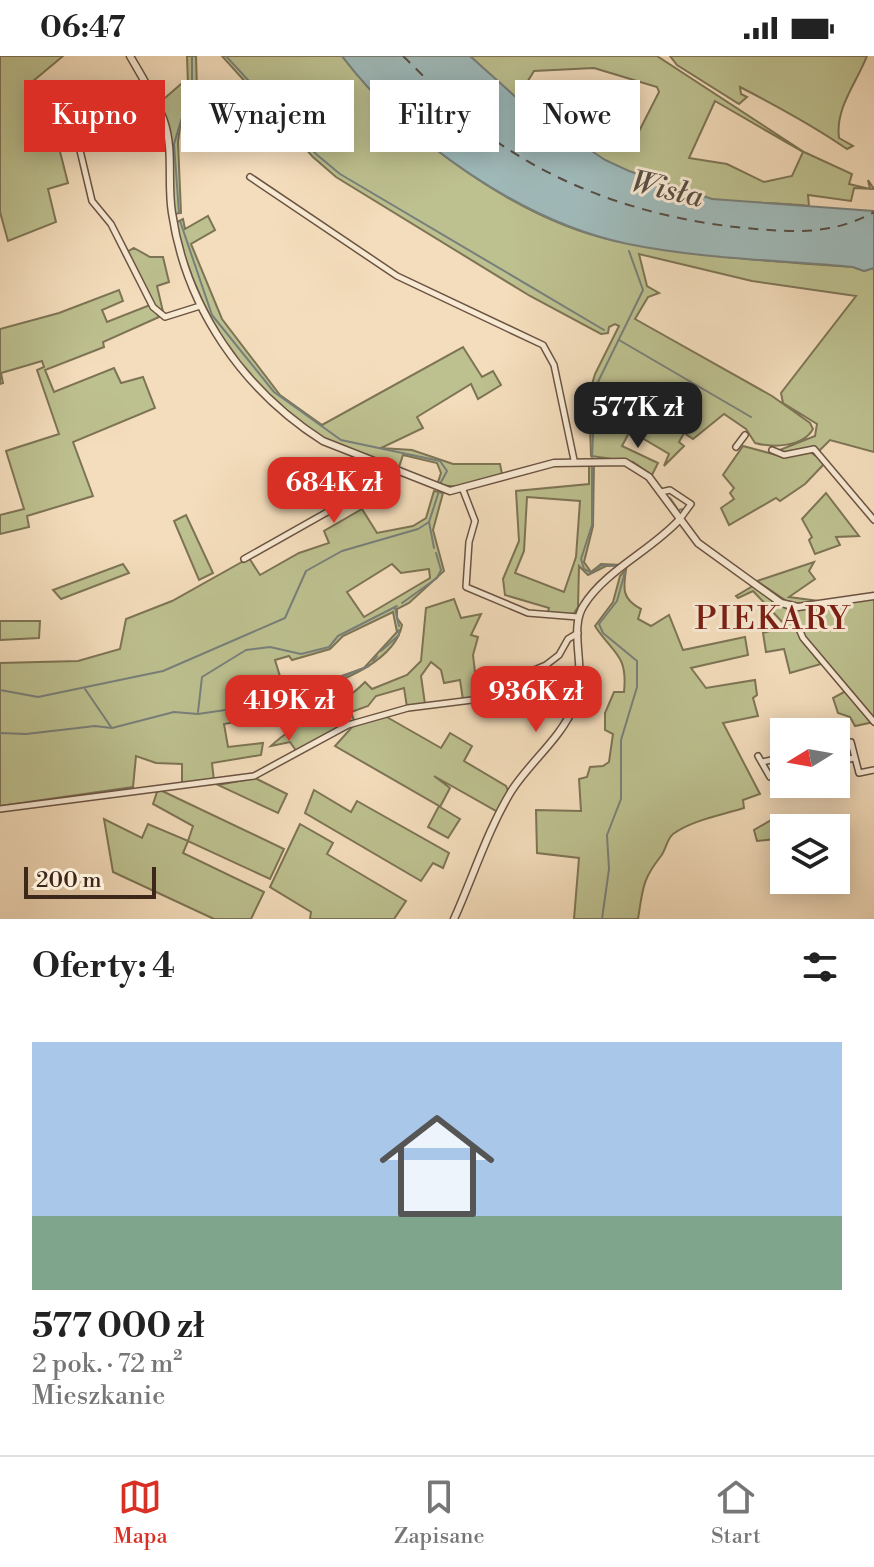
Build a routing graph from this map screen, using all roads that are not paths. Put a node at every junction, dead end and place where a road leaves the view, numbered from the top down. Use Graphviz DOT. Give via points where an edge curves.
graph roads {
  1 [pos="130,56"];
  2 [pos="80,152"];
  3 [pos="250,177"];
  4 [pos="200,306"];
  5 [pos="745,435"];
  6 [pos="736,447"];
  7 [pos="772,450"];
  8 [pos="574,460"];
  9 [pos="400,471"];
  10 [pos="463,490"];
  11 [pos="661,492"];
  12 [pos="680,519"];
  13 [pos="874,520"];
  14 [pos="244,559"];
  15 [pos="874,596"];
  16 [pos="789,606"];
  17 [pos="578,617"];
  18 [pos="578,633"];
  19 [pos="874,722"];
  20 [pos="850,742"];
  21 [pos="770,758"];
  22 [pos="854,758"];
  23 [pos="850,759"];
  24 [pos="874,770"];
  25 [pos="770,777"];
  26 [pos="0,809"];
  27 [pos="454,919"];
  1 -- 4 [label="street" via="164,121 173,220"];
  2 -- 4 [label="street" via="92,201 111,224 153,307 165,317"];
  3 -- 8 [label="street" via="397,276 543,345 554,365"];
  4 -- 9 [label="street" via="256,387 283,412 323,441"];
  5 -- 6 [label="street"];
  7 -- 13 [label="street" via="784,455 814,449"];
  8 -- 10 [label="street"];
  8 -- 11 [label="street" via="634,465"];
  9 -- 10 [label="street" via="436,488"];
  9 -- 14 [label="street"];
  10 -- 17 [label="street" via="475,521 466,587 528,613"];
  11 -- 12 [label="street"];
  11 -- 12 [label="street" via="670,490 691,504"];
  12 -- 16 [label="street" via="703,547"];
  12 -- 17 [label="street" via="587,599"];
  15 -- 16 [label="street"];
  16 -- 19 [label="street" via="803,638"];
  17 -- 18 [label="street"];
  18 -- 26 [label="street" via="546,665 480,699 408,708 348,725 254,776"];
  18 -- 27 [label="street" via="582,673 576,704 511,792"];
  20 -- 22 [label="street"];
  21 -- 25 [label="street" via="760,759"];
  22 -- 23 [label="street"];
  22 -- 24 [label="street" via="859,773"];
}
